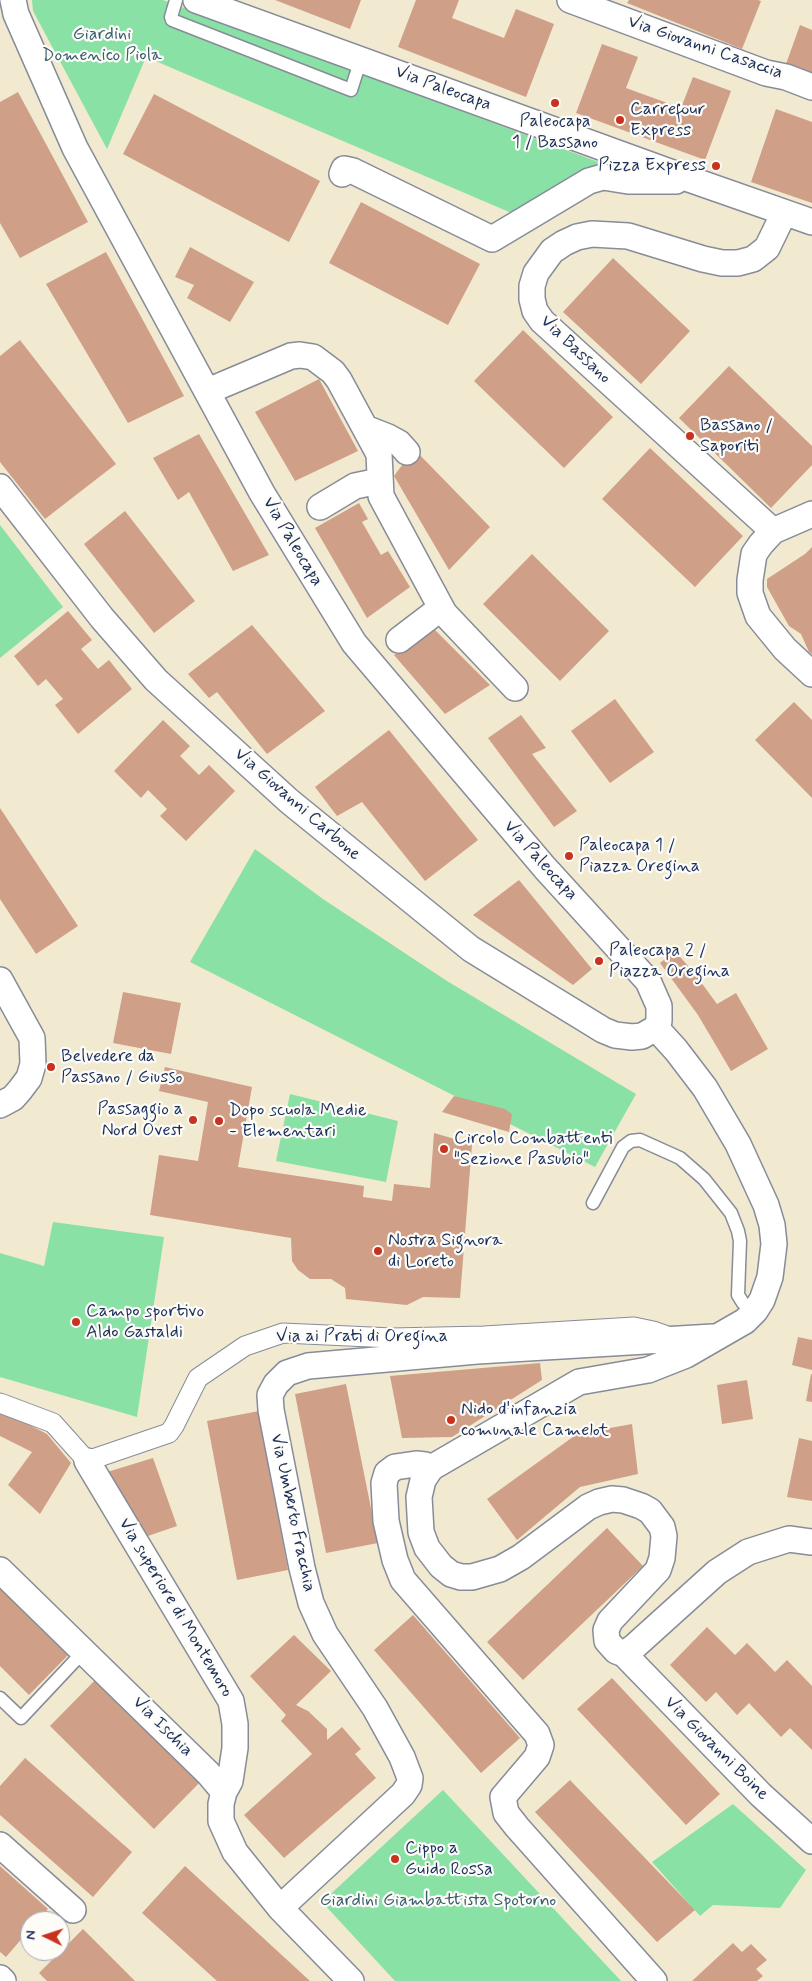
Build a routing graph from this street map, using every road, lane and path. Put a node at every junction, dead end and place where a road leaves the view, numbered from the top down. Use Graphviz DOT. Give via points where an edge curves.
graph roads {
  1 [pos="13,0"];
  2 [pos="176,0"];
  3 [pos="196,0"];
  4 [pos="570,0"];
  5 [pos="361,59"];
  6 [pos="812,87"];
  7 [pos="342,174"];
  8 [pos="689,179"];
  9 [pos="784,212"];
  10 [pos="812,222"];
  11 [pos="208,391"];
  12 [pos="365,428"];
  13 [pos="407,452"];
  14 [pos="379,481"];
  15 [pos="0,487"];
  16 [pos="320,507"];
  17 [pos="812,514"];
  18 [pos="773,531"];
  19 [pos="441,608"];
  20 [pos="399,640"];
  21 [pos="812,674"];
  22 [pos="514,688"];
  23 [pos="0,980"];
  24 [pos="656,1028"];
  25 [pos="0,1105"];
  26 [pos="593,1203"];
  27 [pos="756,1311"];
  28 [pos="718,1336"];
  29 [pos="673,1339"];
  30 [pos="0,1403"];
  31 [pos="87,1461"];
  32 [pos="431,1468"];
  33 [pos="812,1542"];
  34 [pos="0,1570"];
  35 [pos="84,1651"];
  36 [pos="624,1654"];
  37 [pos="0,1698"];
  38 [pos="224,1792"];
  39 [pos="0,1830"];
  40 [pos="812,1841"];
  41 [pos="0,1846"];
  42 [pos="28,1871"];
  43 [pos="280,1908"];
  44 [pos="73,1910"];
  45 [pos="0,1978"];
  46 [pos="3,1981"];
  47 [pos="351,1981"];
  48 [pos="654,1981"];
  1 -- 11 [label="street, Via Paleocapa" via="16,14 75,148"];
  2 -- 5 [label="lane" via="170,17 172,20 350,90"];
  3 -- 5 [label="street, Via Paleocapa"];
  4 -- 6 [label="street, Via Giovanni Casaccia"];
  5 -- 8 [label="street, Via Paleocapa"];
  7 -- 8 [label="street, Via Paleocapa" via="344,170 354,170 501,245 589,181 603,177 658,182"];
  8 -- 9 [label="street, Via Paleocapa"];
  9 -- 10 [label="street, Via Paleocapa"];
  9 -- 18 [label="street, Via Bassano" via="767,248 753,259 722,263 628,236 592,234 577,237 552,251 536,273 532,286 535,311 542,321"];
  11 -- 12 [label="street" via="291,356 306,356 333,372"];
  11 -- 24 [label="street, Via Paleocapa" via="262,493 354,643 545,868 648,981 659,1006"];
  12 -- 13 [label="street" via="394,440"];
  12 -- 14 [label="street" via="378,454"];
  14 -- 16 [label="street" via="355,486"];
  14 -- 19 [label="street" via="381,496"];
  15 -- 24 [label="street, Via Giovanni Carbone" via="102,618 156,680 296,807 471,950 603,1030 632,1037 642,1036"];
  17 -- 18 [label="street"];
  18 -- 21 [label="street" via="754,554 750,593 758,616"];
  19 -- 20 [label="street"];
  19 -- 22 [label="street"];
  23 -- 25 [label="street" via="32,1038 33,1064 29,1078 13,1098"];
  24 -- 27 [label="street" via="705,1088 738,1144 766,1205 773,1235 772,1262 765,1292"];
  26 -- 27 [label="lane" via="623,1147 631,1141 640,1140 680,1158 704,1179 731,1213 740,1241 738,1295 743,1303"];
  27 -- 28 [label="street"];
  28 -- 29 [label="street, Via Umberto Fracchia"];
  28 -- 32 [label="street" via="648,1370 578,1382"];
  29 -- 31 [label="street, Via ai Prati di Oregina" via="653,1330 634,1327 392,1338 283,1333 244,1346 198,1378 169,1433"];
  29 -- 43 [label="street, Via Umberto Fracchia" via="308,1366 287,1373 276,1384 270,1395 271,1410 311,1603 325,1634 375,1708 402,1756 410,1778 403,1794"];
  30 -- 31 [label="street" via="53,1423"];
  31 -- 38 [label="street, Via superiore di Montemoro" via="231,1701 235,1748 230,1781"];
  32 -- 36 [label="street, Via Giovanni Boine" via="423,1480 419,1497 421,1532 427,1548 440,1566 462,1577 500,1569 599,1502 623,1500 650,1512 662,1527 664,1536 658,1570 614,1616 606,1630 607,1641"];
  32 -- 48 [label="street" via="416,1464 396,1467 387,1473 384,1483 386,1521 403,1580 537,1734 540,1745 537,1757 503,1797 506,1813"];
  33 -- 36 [label="street" via="789,1538 748,1552 716,1572"];
  34 -- 35 [label="street, Via Ischia"];
  35 -- 37 [label="lane" via="21,1718"];
  35 -- 38 [label="street, Via Ischia" via="176,1740"];
  36 -- 40 [label="street, Via Giovanni Boine" via="761,1795"];
  38 -- 43 [label="street" via="222,1820 235,1852"];
  39 -- 42 [label="lane" via="25,1854"];
  41 -- 42 [label="street"];
  42 -- 44 [label="street"];
  43 -- 47 [label="street"];
  45 -- 46 [label="street"];
}
